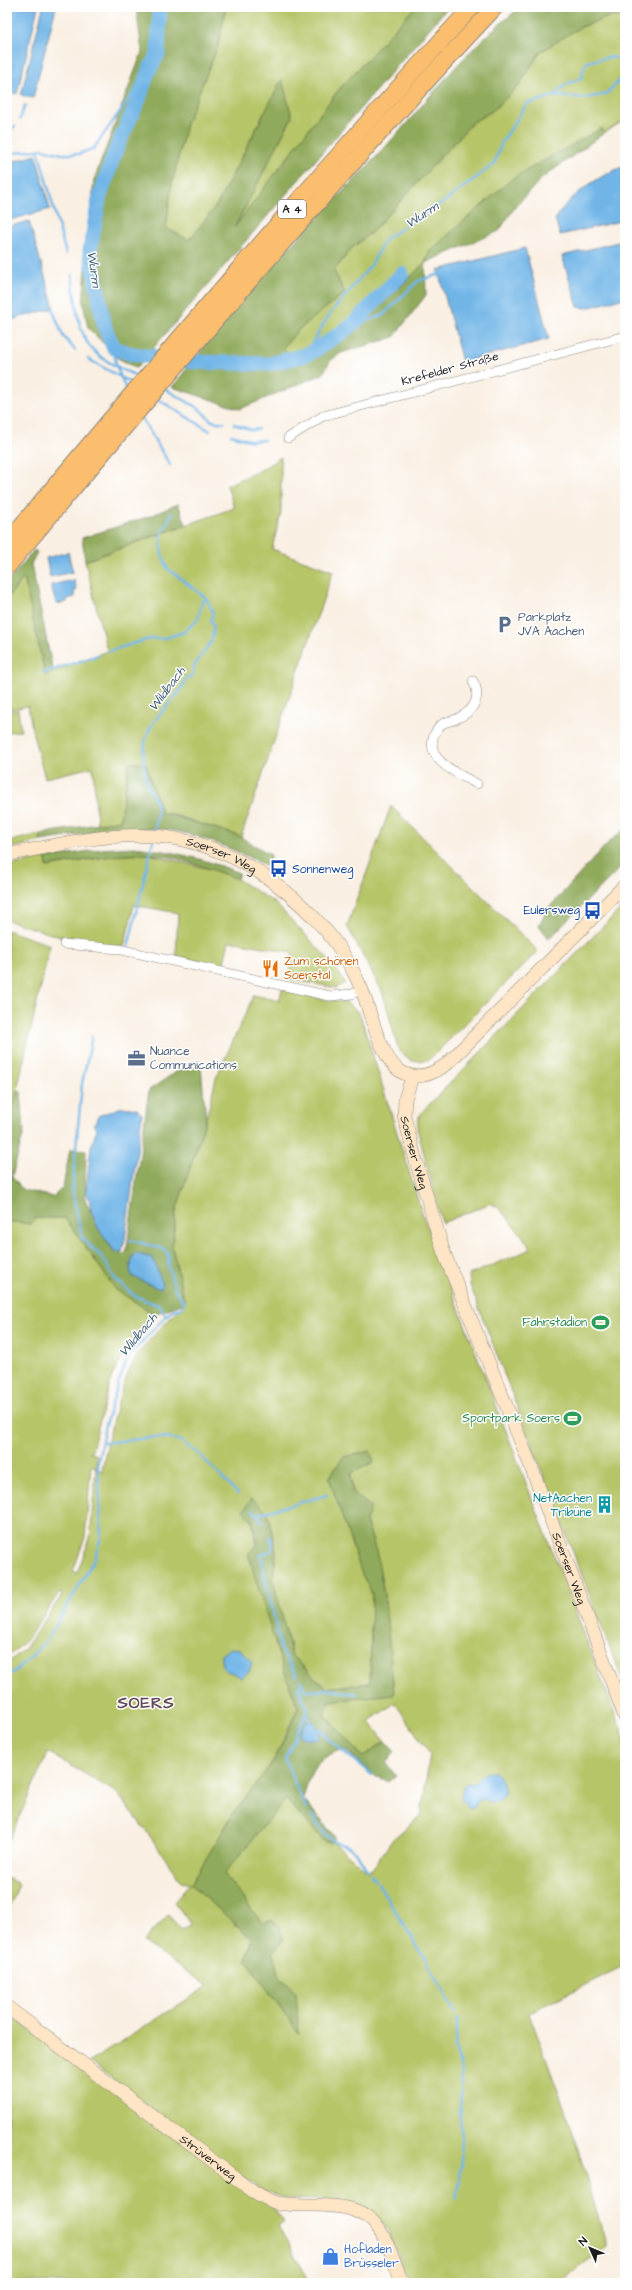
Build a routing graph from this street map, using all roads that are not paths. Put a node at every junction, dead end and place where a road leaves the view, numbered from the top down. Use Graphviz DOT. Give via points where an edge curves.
graph roads {
  1 [pos="472,7"];
  2 [pos="495,7"];
  3 [pos="507,7"];
  4 [pos="462,42"];
  5 [pos="190,336"];
  6 [pos="625,336"];
  7 [pos="288,438"];
  8 [pos="17,539"];
  9 [pos="7,568"];
  10 [pos="473,681"];
  11 [pos="476,784"];
  12 [pos="7,855"];
  13 [pos="625,886"];
  14 [pos="64,944"];
  15 [pos="361,990"];
  16 [pos="412,1077"];
  17 [pos="625,1717"];
  18 [pos="7,2008"];
  19 [pos="402,2283"];
  1 -- 5 [label="highway, A 4" via="394,92"];
  2 -- 4 [label="highway, A 4"];
  3 -- 4 [label="highway"];
  4 -- 5 [label="highway, A 4"];
  5 -- 8 [label="highway, A 4"];
  6 -- 7 [label="street, Krefelder Straße" via="323,416"];
  8 -- 9 [label="highway, A 4"];
  10 -- 11 [label="street" via="478,690 473,707 458,719 442,723 433,737 433,746 436,756 443,765"];
  12 -- 15 [label="street, Soerser Weg" via="80,840 149,836 198,845 230,857 284,888 322,925 343,954"];
  13 -- 16 [label="street" via="447,1064 433,1073"];
  14 -- 15 [label="street" via="118,950 330,996 352,994"];
  15 -- 16 [label="street, Soerser Weg" via="388,1058 400,1071"];
  16 -- 17 [label="street, Soerser Weg" via="405,1099 404,1116 436,1228 463,1303 530,1464"];
  18 -- 19 [label="street, Strüverweg" via="268,2200 286,2204 345,2207 366,2216 383,2236"];
}
